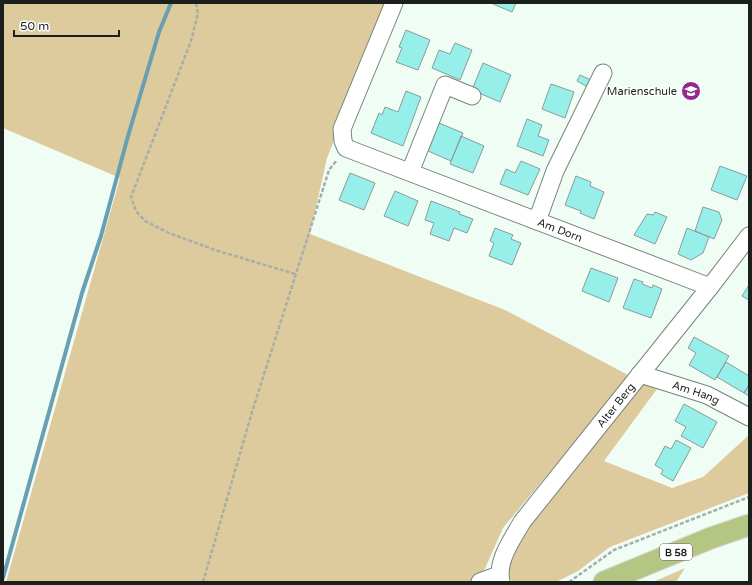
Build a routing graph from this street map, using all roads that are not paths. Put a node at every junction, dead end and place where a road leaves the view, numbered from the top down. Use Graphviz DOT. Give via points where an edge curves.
graph roads {
  1 [pos="394,3"];
  2 [pos="603,73"];
  3 [pos="472,96"];
  4 [pos="410,172"];
  5 [pos="537,221"];
  6 [pos="749,236"];
  7 [pos="710,287"];
  8 [pos="640,374"];
  9 [pos="749,417"];
  10 [pos="749,525"];
  11 [pos="500,578"];
  12 [pos="480,582"];
  13 [pos="604,582"];
  1 -- 4 [label="street, Am Dorn" via="342,128 343,141 346,148"];
  2 -- 5 [label="street" via="556,171"];
  3 -- 4 [label="street" via="444,85"];
  4 -- 5 [label="street, Am Dorn"];
  5 -- 7 [label="street, Am Dorn"];
  6 -- 7 [label="street, Alter Berg"];
  7 -- 8 [label="street, Alter Berg"];
  8 -- 9 [label="street, Am Hang" via="707,395"];
  8 -- 11 [label="street, Alter Berg" via="522,522 505,552"];
  10 -- 13 [label="main road, B 58"];
  11 -- 12 [label="street"];
}
